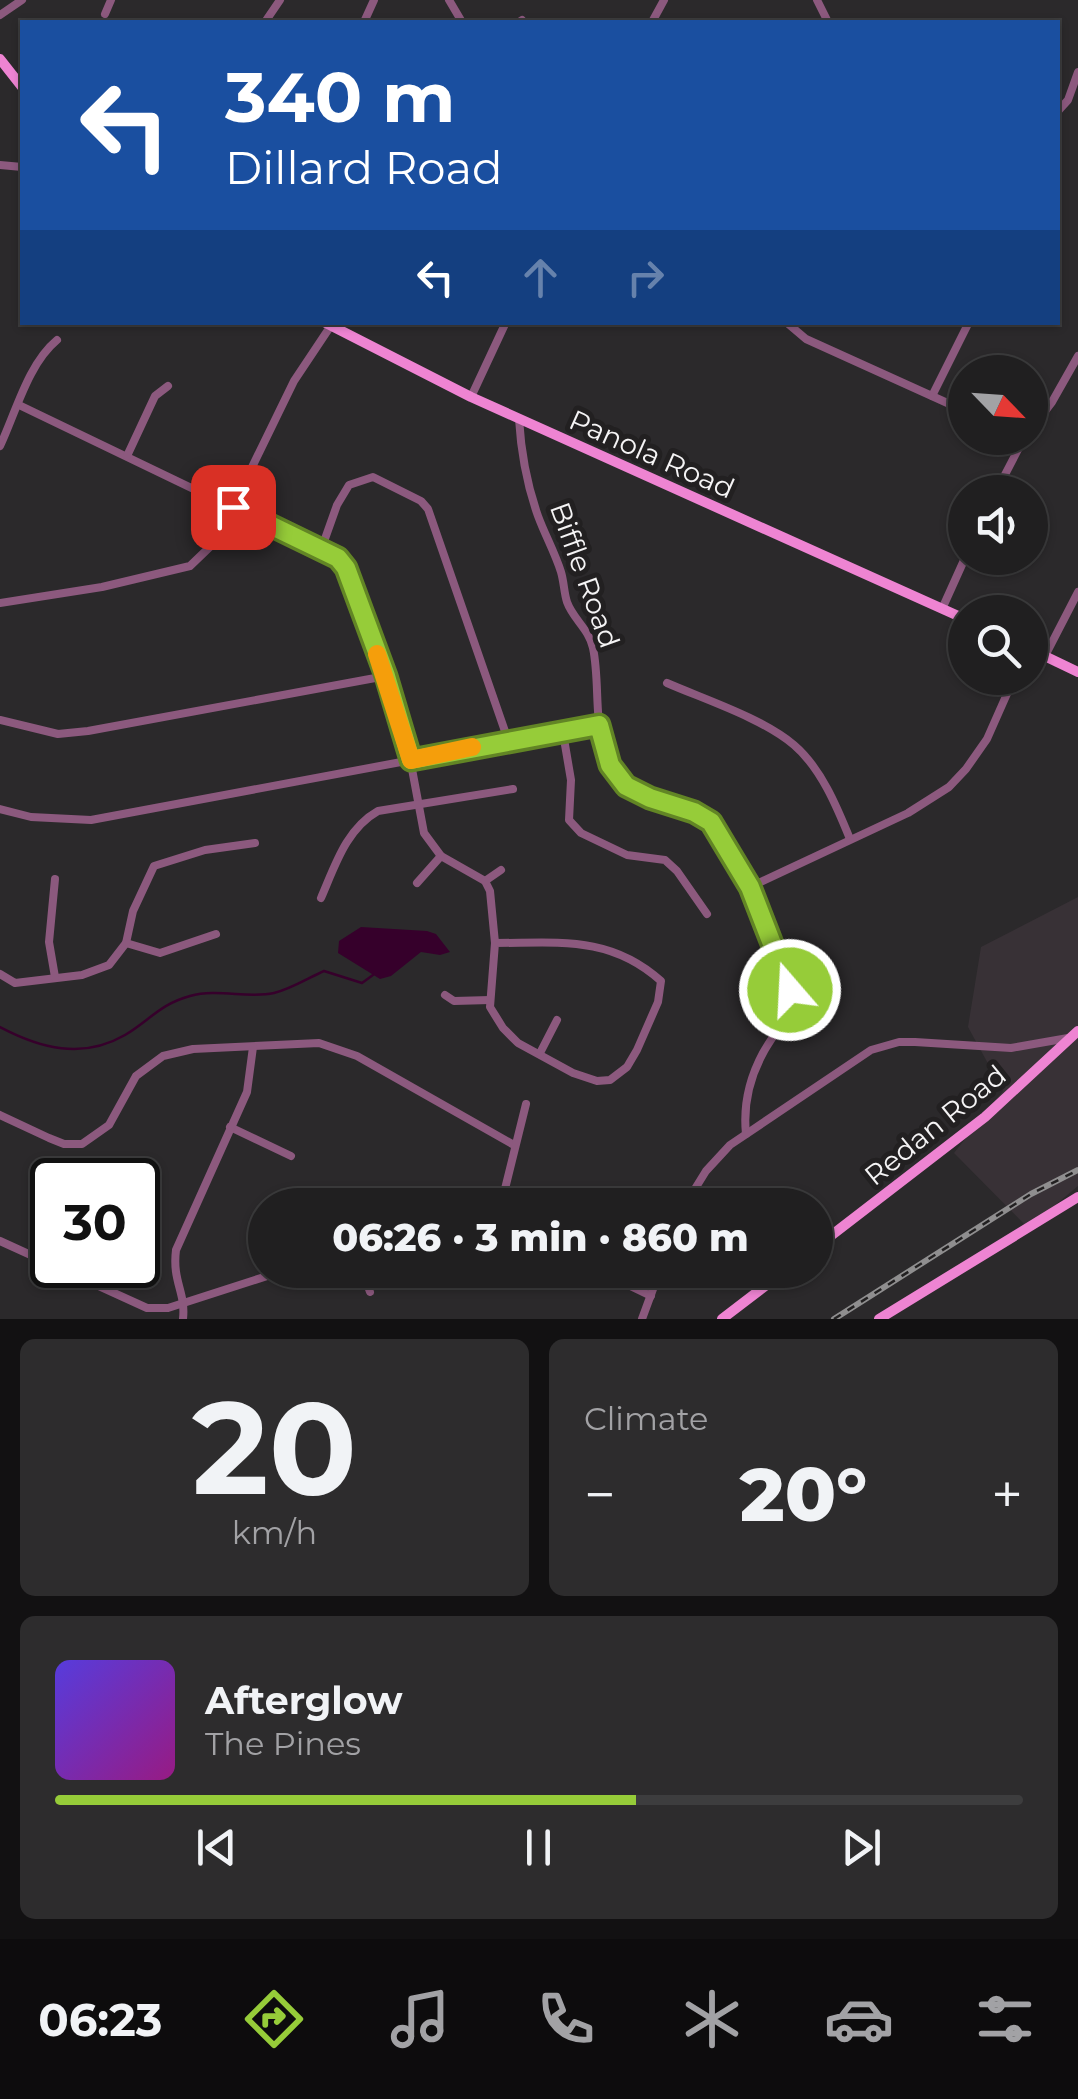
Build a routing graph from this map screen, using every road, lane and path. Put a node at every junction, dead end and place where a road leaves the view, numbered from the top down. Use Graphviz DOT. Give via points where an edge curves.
graph roads {
  1 [pos="22,0"];
  2 [pos="111,0"];
  3 [pos="105,14"];
  4 [pos="0,16"];
  5 [pos="0,59"];
  6 [pos="1078,72"];
  7 [pos="20,84"];
  8 [pos="1060,110"];
  9 [pos="326,325"];
  10 [pos="329,325"];
  11 [pos="505,325"];
  12 [pos="790,325"];
  13 [pos="968,325"];
  14 [pos="58,340"];
  15 [pos="1078,356"];
  16 [pos="168,386"];
  17 [pos="932,396"];
  18 [pos="471,398"];
  19 [pos="948,403"];
  20 [pos="19,405"];
  21 [pos="1048,407"];
  22 [pos="519,419"];
  23 [pos="0,446"];
  24 [pos="127,456"];
  25 [pos="233,507"];
  26 [pos="321,550"];
  27 [pos="958,575"];
  28 [pos="1078,592"];
  29 [pos="0,603"];
  30 [pos="942,609"];
  31 [pos="948,612"];
  32 [pos="1048,650"];
  33 [pos="1048,657"];
  34 [pos="1078,672"];
  35 [pos="386,676"];
  36 [pos="668,683"];
  37 [pos="1006,695"];
  38 [pos="0,720"];
  39 [pos="599,725"];
  40 [pos="563,733"];
  41 [pos="508,740"];
  42 [pos="411,760"];
  43 [pos="513,789"];
  44 [pos="420,804"];
  45 [pos="0,810"];
  46 [pos="850,838"];
  47 [pos="255,844"];
  48 [pos="441,856"];
  49 [pos="501,870"];
  50 [pos="56,879"];
  51 [pos="417,882"];
  52 [pos="485,882"];
  53 [pos="750,887"];
  54 [pos="321,898"];
  55 [pos="707,914"];
  56 [pos="216,934"];
  57 [pos="126,943"];
  58 [pos="494,943"];
  59 [pos="0,974"];
  60 [pos="56,977"];
  61 [pos="445,995"];
  62 [pos="490,1000"];
  63 [pos="557,1020"];
  64 [pos="1075,1034"];
  65 [pos="253,1047"];
  66 [pos="540,1053"];
  67 [pos="526,1104"];
  68 [pos="0,1114"];
  69 [pos="230,1127"];
  70 [pos="746,1134"];
  71 [pos="514,1145"];
  72 [pos="290,1156"];
  73 [pos="505,1188"];
  74 [pos="696,1188"];
  75 [pos="1078,1197"];
  76 [pos="833,1234"];
  77 [pos="0,1242"];
  78 [pos="248,1282"];
  79 [pos="369,1288"];
  80 [pos="634,1288"];
  81 [pos="653,1288"];
  82 [pos="762,1288"];
  83 [pos="370,1292"];
  84 [pos="650,1296"];
  85 [pos="185,1302"];
  86 [pos="184,1319"];
  87 [pos="642,1319"];
  88 [pos="722,1319"];
  89 [pos="879,1319"];
  1 -- 4 [label="street"];
  2 -- 3 [label="street"];
  5 -- 7 [label="main road"];
  6 -- 8 [label="street"];
  9 -- 25 [label="street"];
  10 -- 18 [label="main road, Panola Road"];
  11 -- 18 [label="street"];
  12 -- 17 [label="street" via="806,339"];
  13 -- 17 [label="street"];
  14 -- 20 [label="street" via="45,350"];
  15 -- 21 [label="street"];
  16 -- 24 [label="street" via="155,396"];
  17 -- 19 [label="street"];
  18 -- 22 [label="main road, Panola Road"];
  20 -- 23 [label="street"];
  20 -- 24 [label="street"];
  22 -- 30 [label="main road, Panola Road"];
  22 -- 39 [label="street, Biffle Road" via="537,513 566,600 593,647"];
  24 -- 25 [label="street"];
  25 -- 26 [label="street"];
  25 -- 29 [label="street" via="216,542 190,566"];
  26 -- 35 [label="street" via="346,568"];
  26 -- 41 [label="street" via="349,485 363,478 421,501"];
  27 -- 30 [label="street"];
  28 -- 32 [label="street"];
  30 -- 31 [label="main road, Panola Road"];
  33 -- 34 [label="main road"];
  35 -- 38 [label="street" via="88,731 35,732"];
  35 -- 42 [label="street"];
  36 -- 46 [label="street" via="797,747"];
  37 -- 46 [label="street" via="987,739 948,787"];
  39 -- 40 [label="street"];
  39 -- 53 [label="street, Biffle Road" via="619,778 711,822"];
  40 -- 41 [label="street"];
  40 -- 55 [label="street" via="569,820 626,855 665,860"];
  41 -- 42 [label="street"];
  42 -- 44 [label="street"];
  42 -- 45 [label="street" via="91,820"];
  43 -- 44 [label="street"];
  44 -- 48 [label="street" via="424,833"];
  44 -- 54 [label="street" via="366,817 341,851"];
  46 -- 53 [label="street"];
  47 -- 57 [label="street" via="154,866"];
  48 -- 51 [label="street"];
  48 -- 52 [label="street"];
  49 -- 52 [label="street"];
  50 -- 60 [label="street" via="49,942"];
  52 -- 58 [label="street"];
  53 -- 70 [label="street, Biffle Road" via="786,971 791,1000 753,1075"];
  56 -- 57 [label="street" via="160,953"];
  57 -- 60 [label="street" via="96,972"];
  58 -- 62 [label="street"];
  58 -- 66 [label="street" via="584,942 645,966 661,980 650,1022 627,1066 610,1080 597,1082"];
  59 -- 60 [label="street" via="15,982"];
  61 -- 62 [label="street"];
  62 -- 66 [label="street" via="503,1028"];
  63 -- 66 [label="street"];
  64 -- 70 [label="street" via="1011,1048 916,1042 880,1047"];
  64 -- 76 [label="main road, Redan Road" via="985,1117"];
  65 -- 68 [label="street" via="182,1050 154,1060 128,1088 109,1125 82,1144 64,1144"];
  65 -- 69 [label="street" via="247,1092"];
  65 -- 71 [label="street" via="300,1042 348,1051"];
  67 -- 71 [label="street"];
  69 -- 72 [label="street"];
  69 -- 85 [label="street" via="176,1250 176,1282"];
  70 -- 74 [label="street" via="715,1159"];
  71 -- 73 [label="street"];
  75 -- 89 [label="main road"];
  77 -- 85 [label="street" via="138,1306"];
  78 -- 85 [label="street"];
  79 -- 83 [label="street"];
  80 -- 84 [label="street"];
  81 -- 84 [label="street"];
  82 -- 88 [label="main road"];
  84 -- 87 [label="street"];
  85 -- 86 [label="street"];
}
